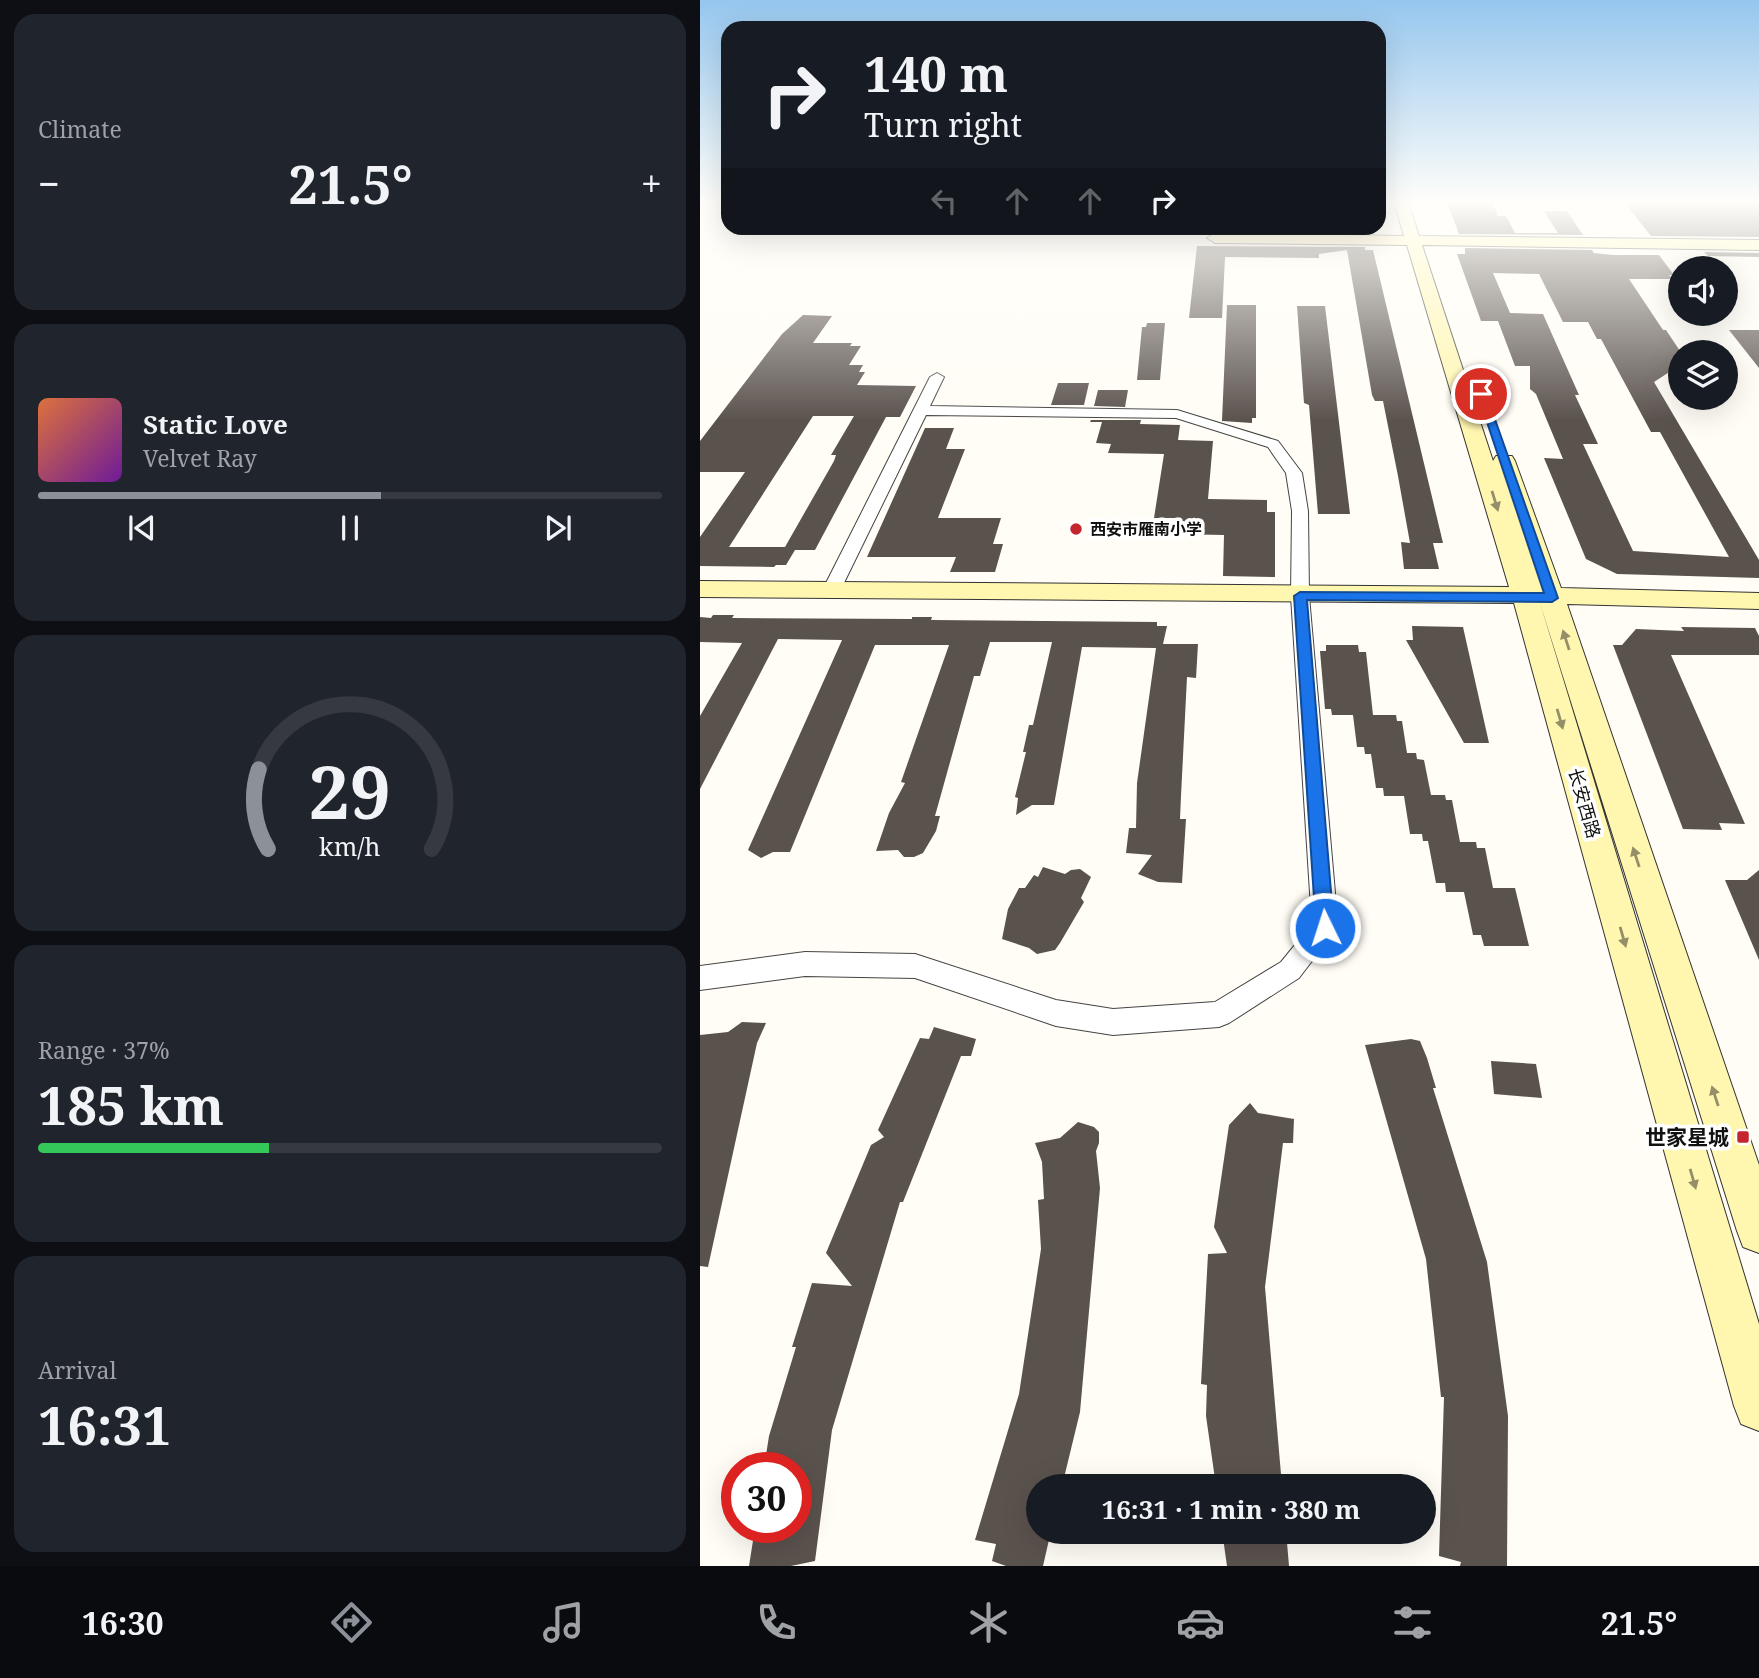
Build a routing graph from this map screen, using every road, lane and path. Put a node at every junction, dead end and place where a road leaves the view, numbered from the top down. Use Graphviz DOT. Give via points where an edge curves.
graph roads {
  1 [pos="1431,275"];
  2 [pos="1433,275"];
  3 [pos="937,377"];
  4 [pos="920,410"];
  5 [pos="700,589"];
  6 [pos="831,591"];
  7 [pos="1300,596"];
  8 [pos="1538,597"];
  9 [pos="1759,601"];
  10 [pos="700,978"];
  11 [pos="1759,1231"];
  12 [pos="1759,1406"];
  1 -- 8 [label="main road, 长安西路, one-way"];
  2 -- 8 [label="main road, 长安西路" via="1494,433"];
  3 -- 4 [label="street"];
  4 -- 6 [label="street"];
  4 -- 7 [label="street" via="1177,414 1273,444 1294,473 1300,511"];
  5 -- 6 [label="main road"];
  6 -- 7 [label="main road"];
  7 -- 8 [label="main road"];
  7 -- 10 [label="street" via="1325,928 1290,970 1219,1014 1113,1022 1056,1013 915,966 805,964"];
  8 -- 9 [label="main road"];
  11 -- 8 [label="main road, 长安西路, one-way"];
  8 -- 12 [label="main road, 长安西路, one-way"];
}
